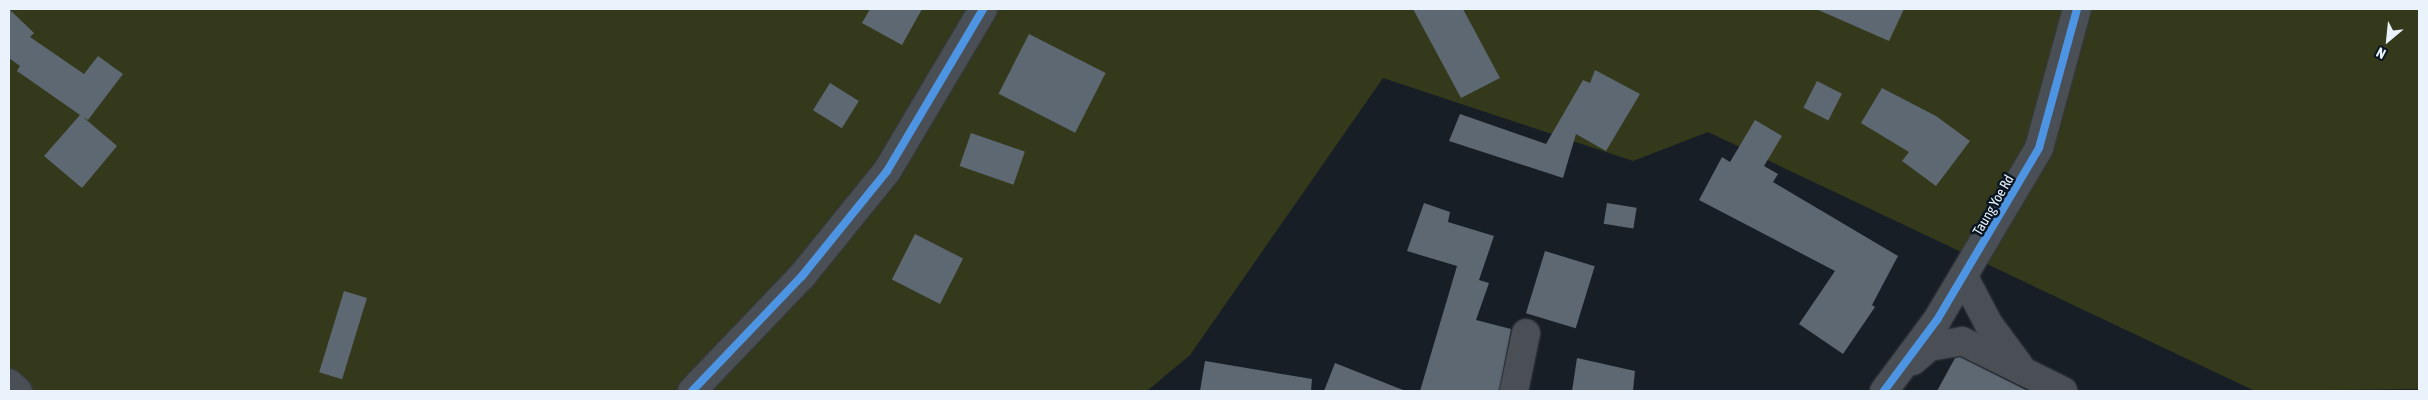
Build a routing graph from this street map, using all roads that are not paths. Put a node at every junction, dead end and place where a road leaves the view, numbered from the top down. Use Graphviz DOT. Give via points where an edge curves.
graph roads {
  1 [pos="983,9"];
  2 [pos="2077,9"];
  3 [pos="1964,277"];
  4 [pos="1526,333"];
  5 [pos="2028,376"];
  6 [pos="9,382"];
  7 [pos="1892,382"];
  8 [pos="18,391"];
  9 [pos="692,391"];
  10 [pos="1514,391"];
  11 [pos="2063,391"];
  1 -- 9 [label="street" via="887,171 802,276"];
  2 -- 3 [label="street, Taung Yoe Rd" via="2039,148"];
  3 -- 5 [label="street" via="1988,323"];
  3 -- 7 [label="street, Taung Yoe Rd"];
  4 -- 10 [label="street"];
  5 -- 7 [label="street" via="1962,341 1929,347"];
  5 -- 11 [label="street"];
  6 -- 8 [label="street"];
}
